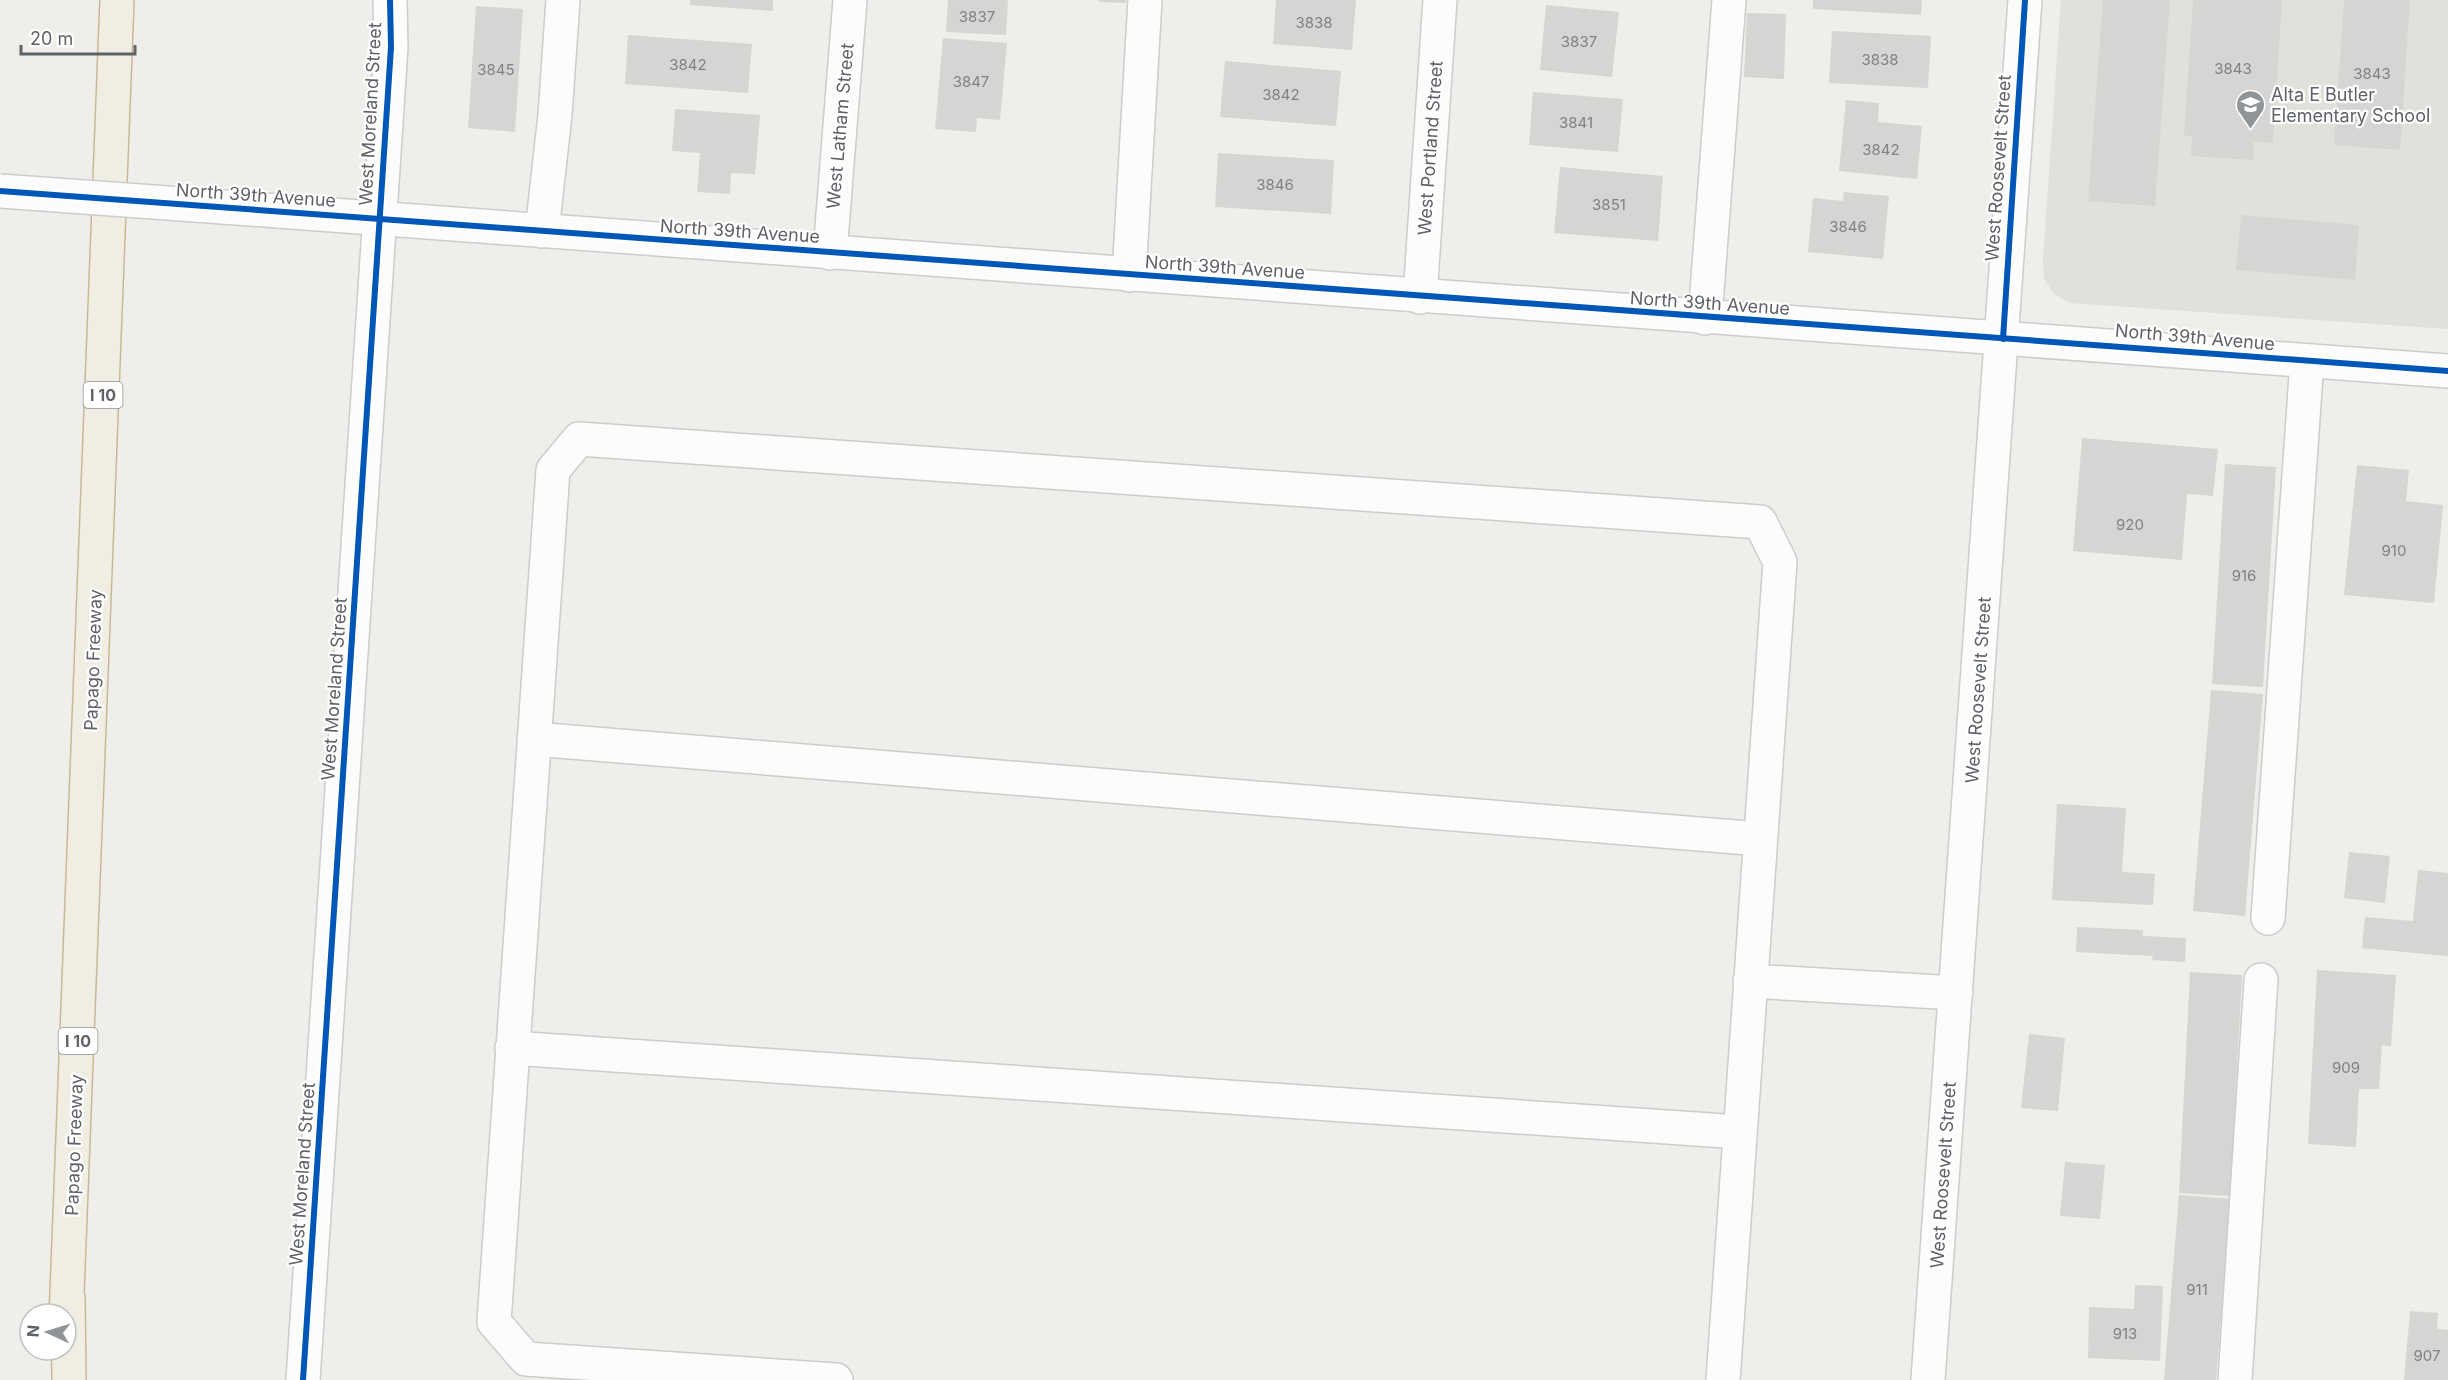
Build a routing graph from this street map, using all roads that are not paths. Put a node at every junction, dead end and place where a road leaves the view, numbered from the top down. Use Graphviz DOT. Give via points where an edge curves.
graph roads {
  1 [pos="117,0"];
  2 [pos="390,0"];
  3 [pos="563,0"];
  4 [pos="850,0"];
  5 [pos="1145,0"];
  6 [pos="1440,0"];
  7 [pos="1729,0"];
  8 [pos="2025,0"];
  9 [pos="0,191"];
  10 [pos="380,219"];
  11 [pos="542,231"];
  12 [pos="830,253"];
  13 [pos="1129,275"];
  14 [pos="1420,297"];
  15 [pos="1705,318"];
  16 [pos="2002,339"];
  17 [pos="2307,361"];
  18 [pos="2448,371"];
  19 [pos="534,739"];
  20 [pos="1760,839"];
  21 [pos="2268,918"];
  22 [pos="2261,980"];
  23 [pos="1750,981"];
  24 [pos="1956,993"];
  25 [pos="512,1048"];
  26 [pos="1740,1132"];
  27 [pos="67,1302"];
  28 [pos="63,1362"];
  29 [pos="69,1362"];
  30 [pos="62,1380"];
  31 [pos="69,1380"];
  32 [pos="303,1380"];
  33 [pos="836,1380"];
  34 [pos="1722,1380"];
  35 [pos="1928,1380"];
  36 [pos="2235,1380"];
  1 -- 27 [label="highway, Papago Freeway / I 10"];
  2 -- 10 [label="street, West Moreland Street" via="391,47"];
  3 -- 11 [label="street"];
  4 -- 12 [label="street, West Latham Street"];
  5 -- 13 [label="street"];
  6 -- 14 [label="street, West Portland Street"];
  7 -- 15 [label="street"];
  8 -- 16 [label="street, West Roosevelt Street"];
  9 -- 10 [label="street, North 39th Avenue, bridge"];
  10 -- 11 [label="street, North 39th Avenue"];
  10 -- 32 [label="street, West Moreland Street"];
  11 -- 12 [label="street, North 39th Avenue"];
  12 -- 13 [label="street, North 39th Avenue"];
  13 -- 14 [label="street, North 39th Avenue"];
  14 -- 15 [label="street, North 39th Avenue"];
  15 -- 16 [label="street, North 39th Avenue"];
  16 -- 17 [label="street, North 39th Avenue"];
  16 -- 24 [label="street, West Roosevelt Street"];
  17 -- 18 [label="street, North 39th Avenue"];
  17 -- 21 [label="street"];
  19 -- 20 [label="street"];
  19 -- 20 [label="street" via="553,470 579,439 1760,522 1780,562"];
  19 -- 25 [label="street"];
  20 -- 23 [label="street"];
  22 -- 36 [label="street"];
  23 -- 24 [label="street"];
  23 -- 26 [label="street"];
  24 -- 35 [label="street, West Roosevelt Street"];
  25 -- 26 [label="street"];
  25 -- 33 [label="street" via="494,1322 526,1359"];
  26 -- 34 [label="street"];
  28 -- 30 [label="highway"];
  29 -- 31 [label="highway, Papago Freeway"];
}
